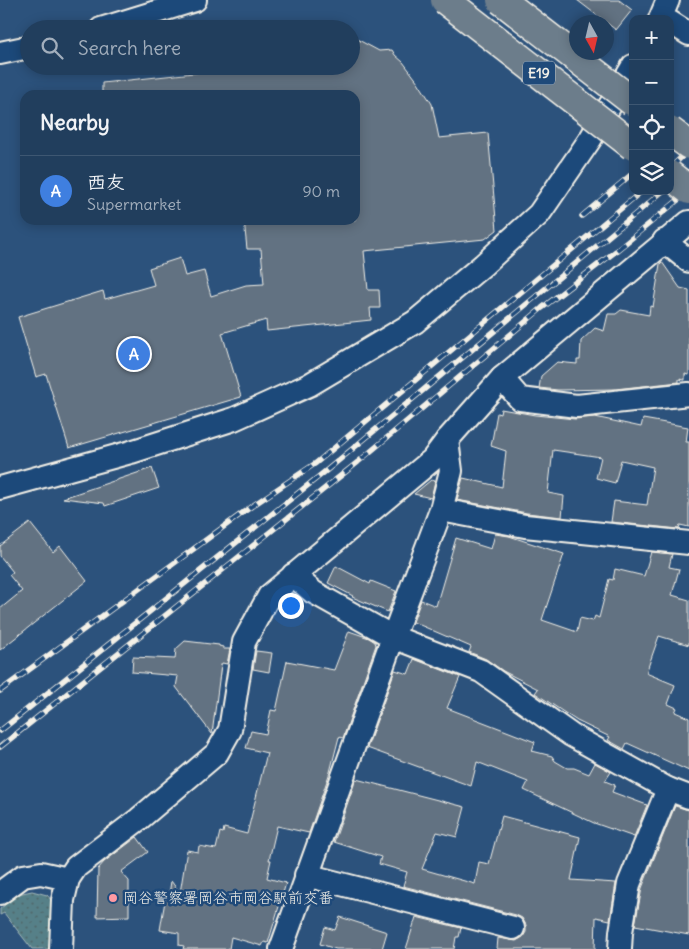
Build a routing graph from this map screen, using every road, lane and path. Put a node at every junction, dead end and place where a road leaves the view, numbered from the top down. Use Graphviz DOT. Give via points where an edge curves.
graph roads {
  1 [pos="195,0"];
  2 [pos="445,0"];
  3 [pos="501,0"];
  4 [pos="130,20"];
  5 [pos="674,22"];
  6 [pos="689,34"];
  7 [pos="20,48"];
  8 [pos="0,53"];
  9 [pos="629,73"];
  10 [pos="629,99"];
  11 [pos="674,134"];
  12 [pos="629,143"];
  13 [pos="689,145"];
  14 [pos="674,178"];
  15 [pos="689,190"];
  16 [pos="689,222"];
  17 [pos="664,241"];
  18 [pos="689,261"];
  19 [pos="502,378"];
  20 [pos="689,394"];
  21 [pos="447,440"];
  22 [pos="0,488"];
  23 [pos="441,510"];
  24 [pos="689,544"];
  25 [pos="293,575"];
  26 [pos="393,637"];
  27 [pos="668,789"];
  28 [pos="689,797"];
  29 [pos="306,875"];
  30 [pos="68,879"];
  31 [pos="0,893"];
  32 [pos="513,928"];
  33 [pos="60,949"];
  34 [pos="281,949"];
  35 [pos="620,949"];
  1 -- 4 [label="street"];
  2 -- 12 [label="highway, E19, bridge"];
  3 -- 10 [label="highway, E19, bridge"];
  5 -- 6 [label="street"];
  7 -- 8 [label="street"];
  9 -- 22 [label="street" via="591,138 539,214 415,322 309,385 234,419 131,452"];
  11 -- 13 [label="highway, bridge"];
  14 -- 15 [label="highway, bridge"];
  16 -- 17 [label="street"];
  17 -- 18 [label="street"];
  17 -- 19 [label="street"];
  19 -- 20 [label="street" via="520,399 578,406"];
  19 -- 21 [label="street"];
  21 -- 23 [label="street" via="451,471"];
  21 -- 25 [label="street" via="432,460"];
  23 -- 24 [label="street" via="525,526"];
  23 -- 26 [label="street"];
  25 -- 26 [label="street" via="313,592"];
  25 -- 30 [label="street" via="269,596 244,642 230,730 217,753 76,867"];
  26 -- 27 [label="street" via="481,671 571,735"];
  26 -- 29 [label="street"];
  27 -- 28 [label="street"];
  27 -- 35 [label="street" via="629,884"];
  29 -- 32 [label="street"];
  29 -- 34 [label="street"];
  30 -- 31 [label="street" via="41,872 23,876"];
  30 -- 33 [label="street" via="63,900"];
}
